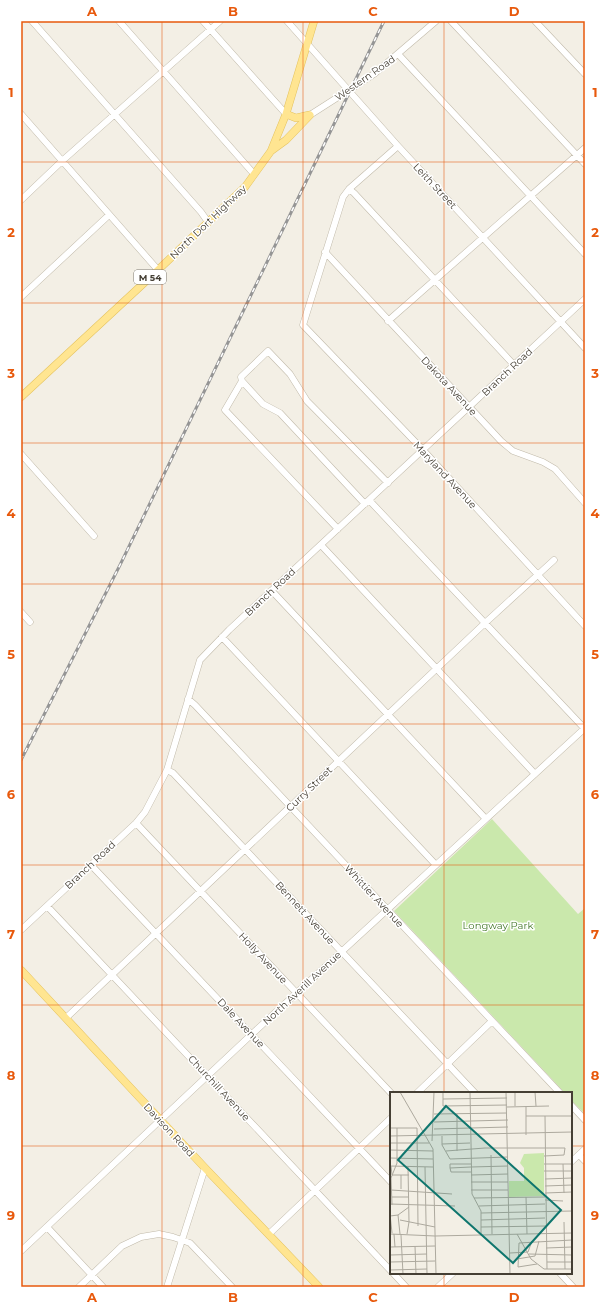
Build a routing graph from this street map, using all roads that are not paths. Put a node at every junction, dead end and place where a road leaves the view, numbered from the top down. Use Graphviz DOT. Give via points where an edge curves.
graph roads {
  1 [pos="32,21"];
  2 [pos="119,21"];
  3 [pos="203,21"];
  4 [pos="220,21"];
  5 [pos="287,21"];
  6 [pos="314,21"];
  7 [pos="436,21"];
  8 [pos="451,21"];
  9 [pos="535,21"];
  10 [pos="211,29"];
  11 [pos="307,44"];
  12 [pos="398,54"];
  13 [pos="163,71"];
  14 [pos="585,74"];
  15 [pos="349,91"];
  16 [pos="21,114"];
  17 [pos="286,114"];
  18 [pos="115,115"];
  19 [pos="310,115"];
  20 [pos="398,146"];
  21 [pos="585,148"];
  22 [pos="271,151"];
  23 [pos="577,155"];
  24 [pos="62,162"];
  25 [pos="585,164"];
  26 [pos="254,174"];
  27 [pos="349,189"];
  28 [pos="531,196"];
  29 [pos="21,200"];
  30 [pos="110,216"];
  31 [pos="208,222"];
  32 [pos="483,238"];
  33 [pos="325,252"];
  34 [pos="585,254"];
  35 [pos="158,270"];
  36 [pos="435,279"];
  37 [pos="21,297"];
  38 [pos="585,299"];
  39 [pos="388,321"];
  40 [pos="561,321"];
  41 [pos="585,348"];
  42 [pos="514,365"];
  43 [pos="242,381"];
  44 [pos="21,396"];
  45 [pos="469,407"];
  46 [pos="423,450"];
  47 [pos="21,454"];
  48 [pos="388,483"];
  49 [pos="367,502"];
  50 [pos="585,503"];
  51 [pos="338,529"];
  52 [pos="94,536"];
  53 [pos="320,545"];
  54 [pos="554,560"];
  55 [pos="537,575"];
  56 [pos="272,591"];
  57 [pos="21,612"];
  58 [pos="30,622"];
  59 [pos="485,623"];
  60 [pos="585,626"];
  61 [pos="222,637"];
  62 [pos="437,669"];
  63 [pos="188,699"];
  64 [pos="388,715"];
  65 [pos="585,728"];
  66 [pos="340,760"];
  67 [pos="167,770"];
  68 [pos="535,774"];
  69 [pos="291,807"];
  70 [pos="486,819"];
  71 [pos="136,822"];
  72 [pos="245,850"];
  73 [pos="91,864"];
  74 [pos="436,865"];
  75 [pos="201,891"];
  76 [pos="47,906"];
  77 [pos="388,910"];
  78 [pos="21,930"];
  79 [pos="157,933"];
  80 [pos="341,952"];
  81 [pos="21,970"];
  82 [pos="112,974"];
  83 [pos="297,993"];
  84 [pos="66,1018"];
  85 [pos="492,1021"];
  86 [pos="252,1034"];
  87 [pos="448,1064"];
  88 [pos="208,1076"];
  89 [pos="390,1092"];
  90 [pos="418,1092"];
  91 [pos="474,1092"];
  92 [pos="559,1092"];
  93 [pos="572,1106"];
  94 [pos="390,1119"];
  95 [pos="161,1120"];
  96 [pos="585,1120"];
  97 [pos="359,1148"];
  98 [pos="585,1149"];
  99 [pos="579,1155"];
  100 [pos="572,1161"];
  101 [pos="585,1161"];
  102 [pos="205,1168"];
  103 [pos="390,1181"];
  104 [pos="315,1190"];
  105 [pos="47,1227"];
  106 [pos="269,1234"];
  107 [pos="182,1239"];
  108 [pos="21,1251"];
  109 [pos="390,1270"];
  110 [pos="394,1274"];
  111 [pos="452,1274"];
  112 [pos="561,1274"];
  113 [pos="92,1275"];
  114 [pos="79,1287"];
  115 [pos="103,1287"];
  116 [pos="167,1287"];
  117 [pos="232,1287"];
  118 [pos="319,1287"];
  119 [pos="406,1287"];
  120 [pos="438,1287"];
  121 [pos="573,1287"];
  1 -- 18 [label="street"];
  2 -- 13 [label="street"];
  3 -- 10 [label="street"];
  4 -- 10 [label="street"];
  5 -- 11 [label="street, Leith Street"];
  6 -- 11 [label="main road, North Dort Highway / M 54"];
  7 -- 12 [label="street, Western Road"];
  8 -- 23 [label="street"];
  9 -- 14 [label="street"];
  10 -- 13 [label="street"];
  10 -- 17 [label="street"];
  11 -- 15 [label="street, Leith Street"];
  11 -- 17 [label="main road, North Dort Highway / M 54"];
  12 -- 15 [label="street, Western Road"];
  12 -- 28 [label="street"];
  13 -- 18 [label="street"];
  13 -- 26 [label="street"];
  15 -- 19 [label="street, Western Road"];
  15 -- 20 [label="street, Leith Street"];
  16 -- 24 [label="street"];
  17 -- 19 [label="main road" via="296,118"];
  17 -- 22 [label="main road, North Dort Highway / M 54"];
  18 -- 24 [label="street"];
  18 -- 31 [label="street"];
  19 -- 22 [label="main road" via="286,140"];
  20 -- 27 [label="street"];
  20 -- 32 [label="street, Leith Street"];
  21 -- 23 [label="street"];
  22 -- 26 [label="main road, North Dort Highway / M 54"];
  23 -- 25 [label="street"];
  23 -- 28 [label="street"];
  24 -- 29 [label="street"];
  24 -- 30 [label="street"];
  26 -- 31 [label="main road, North Dort Highway / M 54" via="245,187"];
  27 -- 33 [label="street" via="343,197"];
  27 -- 36 [label="street"];
  28 -- 32 [label="street"];
  28 -- 34 [label="street"];
  30 -- 35 [label="street"];
  30 -- 37 [label="street"];
  31 -- 35 [label="main road, North Dort Highway / M 54"];
  32 -- 36 [label="street"];
  32 -- 40 [label="street, Leith Street"];
  33 -- 39 [label="street, Dakota Avenue"];
  33 -- 46 [label="street, Maryland Avenue" via="303,324"];
  35 -- 44 [label="main road, North Dort Highway / M 54"];
  36 -- 39 [label="street"];
  36 -- 42 [label="street"];
  38 -- 40 [label="street, Branch Road"];
  39 -- 45 [label="street, Dakota Avenue"];
  40 -- 41 [label="street, Leith Street"];
  40 -- 42 [label="street, Branch Road"];
  42 -- 45 [label="street, Branch Road"];
  43 -- 48 [label="street" via="241,377 268,351 290,374 307,401"];
  43 -- 49 [label="street" via="263,404 280,413"];
  43 -- 51 [label="street" via="225,410"];
  45 -- 46 [label="street, Branch Road"];
  45 -- 50 [label="street, Dakota Avenue" via="501,442 513,451 554,469"];
  46 -- 48 [label="street, Branch Road"];
  46 -- 55 [label="street, Maryland Avenue"];
  47 -- 52 [label="street"];
  48 -- 49 [label="street, Branch Road"];
  49 -- 51 [label="street, Branch Road"];
  49 -- 59 [label="street"];
  51 -- 53 [label="street, Branch Road"];
  53 -- 56 [label="street, Branch Road"];
  53 -- 62 [label="street"];
  54 -- 55 [label="street, Curry Street"];
  55 -- 59 [label="street, Curry Street"];
  55 -- 60 [label="street, Maryland Avenue"];
  56 -- 61 [label="street, Branch Road"];
  56 -- 64 [label="street"];
  57 -- 58 [label="street"];
  59 -- 62 [label="street, Curry Street"];
  59 -- 65 [label="street"];
  61 -- 63 [label="street, Branch Road" via="200,660"];
  61 -- 66 [label="street"];
  62 -- 64 [label="street, Curry Street"];
  62 -- 68 [label="street"];
  63 -- 67 [label="street, Branch Road"];
  63 -- 69 [label="street, Whittier Avenue"];
  64 -- 66 [label="street, Curry Street"];
  64 -- 70 [label="street"];
  65 -- 68 [label="street, North Averill Avenue"];
  66 -- 69 [label="street, Curry Street"];
  66 -- 74 [label="street"];
  67 -- 71 [label="street, Branch Road" via="145,812"];
  67 -- 72 [label="street, Bennett Avenue" via="173,773"];
  68 -- 70 [label="street, North Averill Avenue"];
  69 -- 72 [label="street, Curry Street"];
  69 -- 77 [label="street, Whittier Avenue"];
  70 -- 74 [label="street, North Averill Avenue"];
  71 -- 73 [label="street, Branch Road"];
  71 -- 75 [label="street, Holly Avenue"];
  72 -- 75 [label="street, Curry Street"];
  72 -- 80 [label="street, Bennett Avenue"];
  73 -- 76 [label="street, Branch Road"];
  73 -- 79 [label="street, Dale Avenue"];
  74 -- 77 [label="street, North Averill Avenue"];
  75 -- 79 [label="street, Curry Street"];
  75 -- 83 [label="street, Holly Avenue"];
  76 -- 78 [label="street, Branch Road"];
  76 -- 82 [label="street, Churchill Avenue"];
  77 -- 80 [label="street, North Averill Avenue"];
  77 -- 85 [label="street, Whittier Avenue"];
  79 -- 82 [label="street, Curry Street"];
  79 -- 86 [label="street, Dale Avenue"];
  80 -- 83 [label="street, North Averill Avenue"];
  80 -- 87 [label="street, Bennett Avenue"];
  81 -- 84 [label="main road, Davison Road"];
  82 -- 84 [label="street, Curry Street"];
  82 -- 88 [label="street, Churchill Avenue"];
  83 -- 86 [label="street, North Averill Avenue"];
  83 -- 89 [label="street, Holly Avenue"];
  84 -- 95 [label="main road, Davison Road"];
  85 -- 87 [label="street"];
  85 -- 92 [label="street, Whittier Avenue"];
  86 -- 88 [label="street, North Averill Avenue"];
  86 -- 97 [label="street, Dale Avenue"];
  87 -- 90 [label="street"];
  87 -- 91 [label="street, Bennett Avenue"];
  88 -- 95 [label="street, North Averill Avenue"];
  88 -- 104 [label="street, Churchill Avenue"];
  93 -- 96 [label="street"];
  94 -- 97 [label="street"];
  95 -- 102 [label="main road, Davison Road"];
  95 -- 105 [label="street, North Averill Avenue"];
  97 -- 103 [label="street, Dale Avenue"];
  97 -- 104 [label="street"];
  98 -- 99 [label="street"];
  99 -- 100 [label="street"];
  99 -- 101 [label="street"];
  102 -- 106 [label="main road, Davison Road"];
  102 -- 107 [label="street"];
  104 -- 106 [label="street"];
  104 -- 109 [label="street, Churchill Avenue"];
  105 -- 108 [label="street, North Averill Avenue"];
  105 -- 113 [label="street"];
  106 -- 118 [label="main road, Davison Road"];
  107 -- 113 [label="street" via="159,1234 141,1237 122,1246"];
  107 -- 116 [label="street"];
  107 -- 117 [label="street" via="190,1243"];
  110 -- 119 [label="street, Churchill Avenue"];
  111 -- 120 [label="street"];
  112 -- 121 [label="street"];
  113 -- 114 [label="street"];
  113 -- 115 [label="street"];
}
